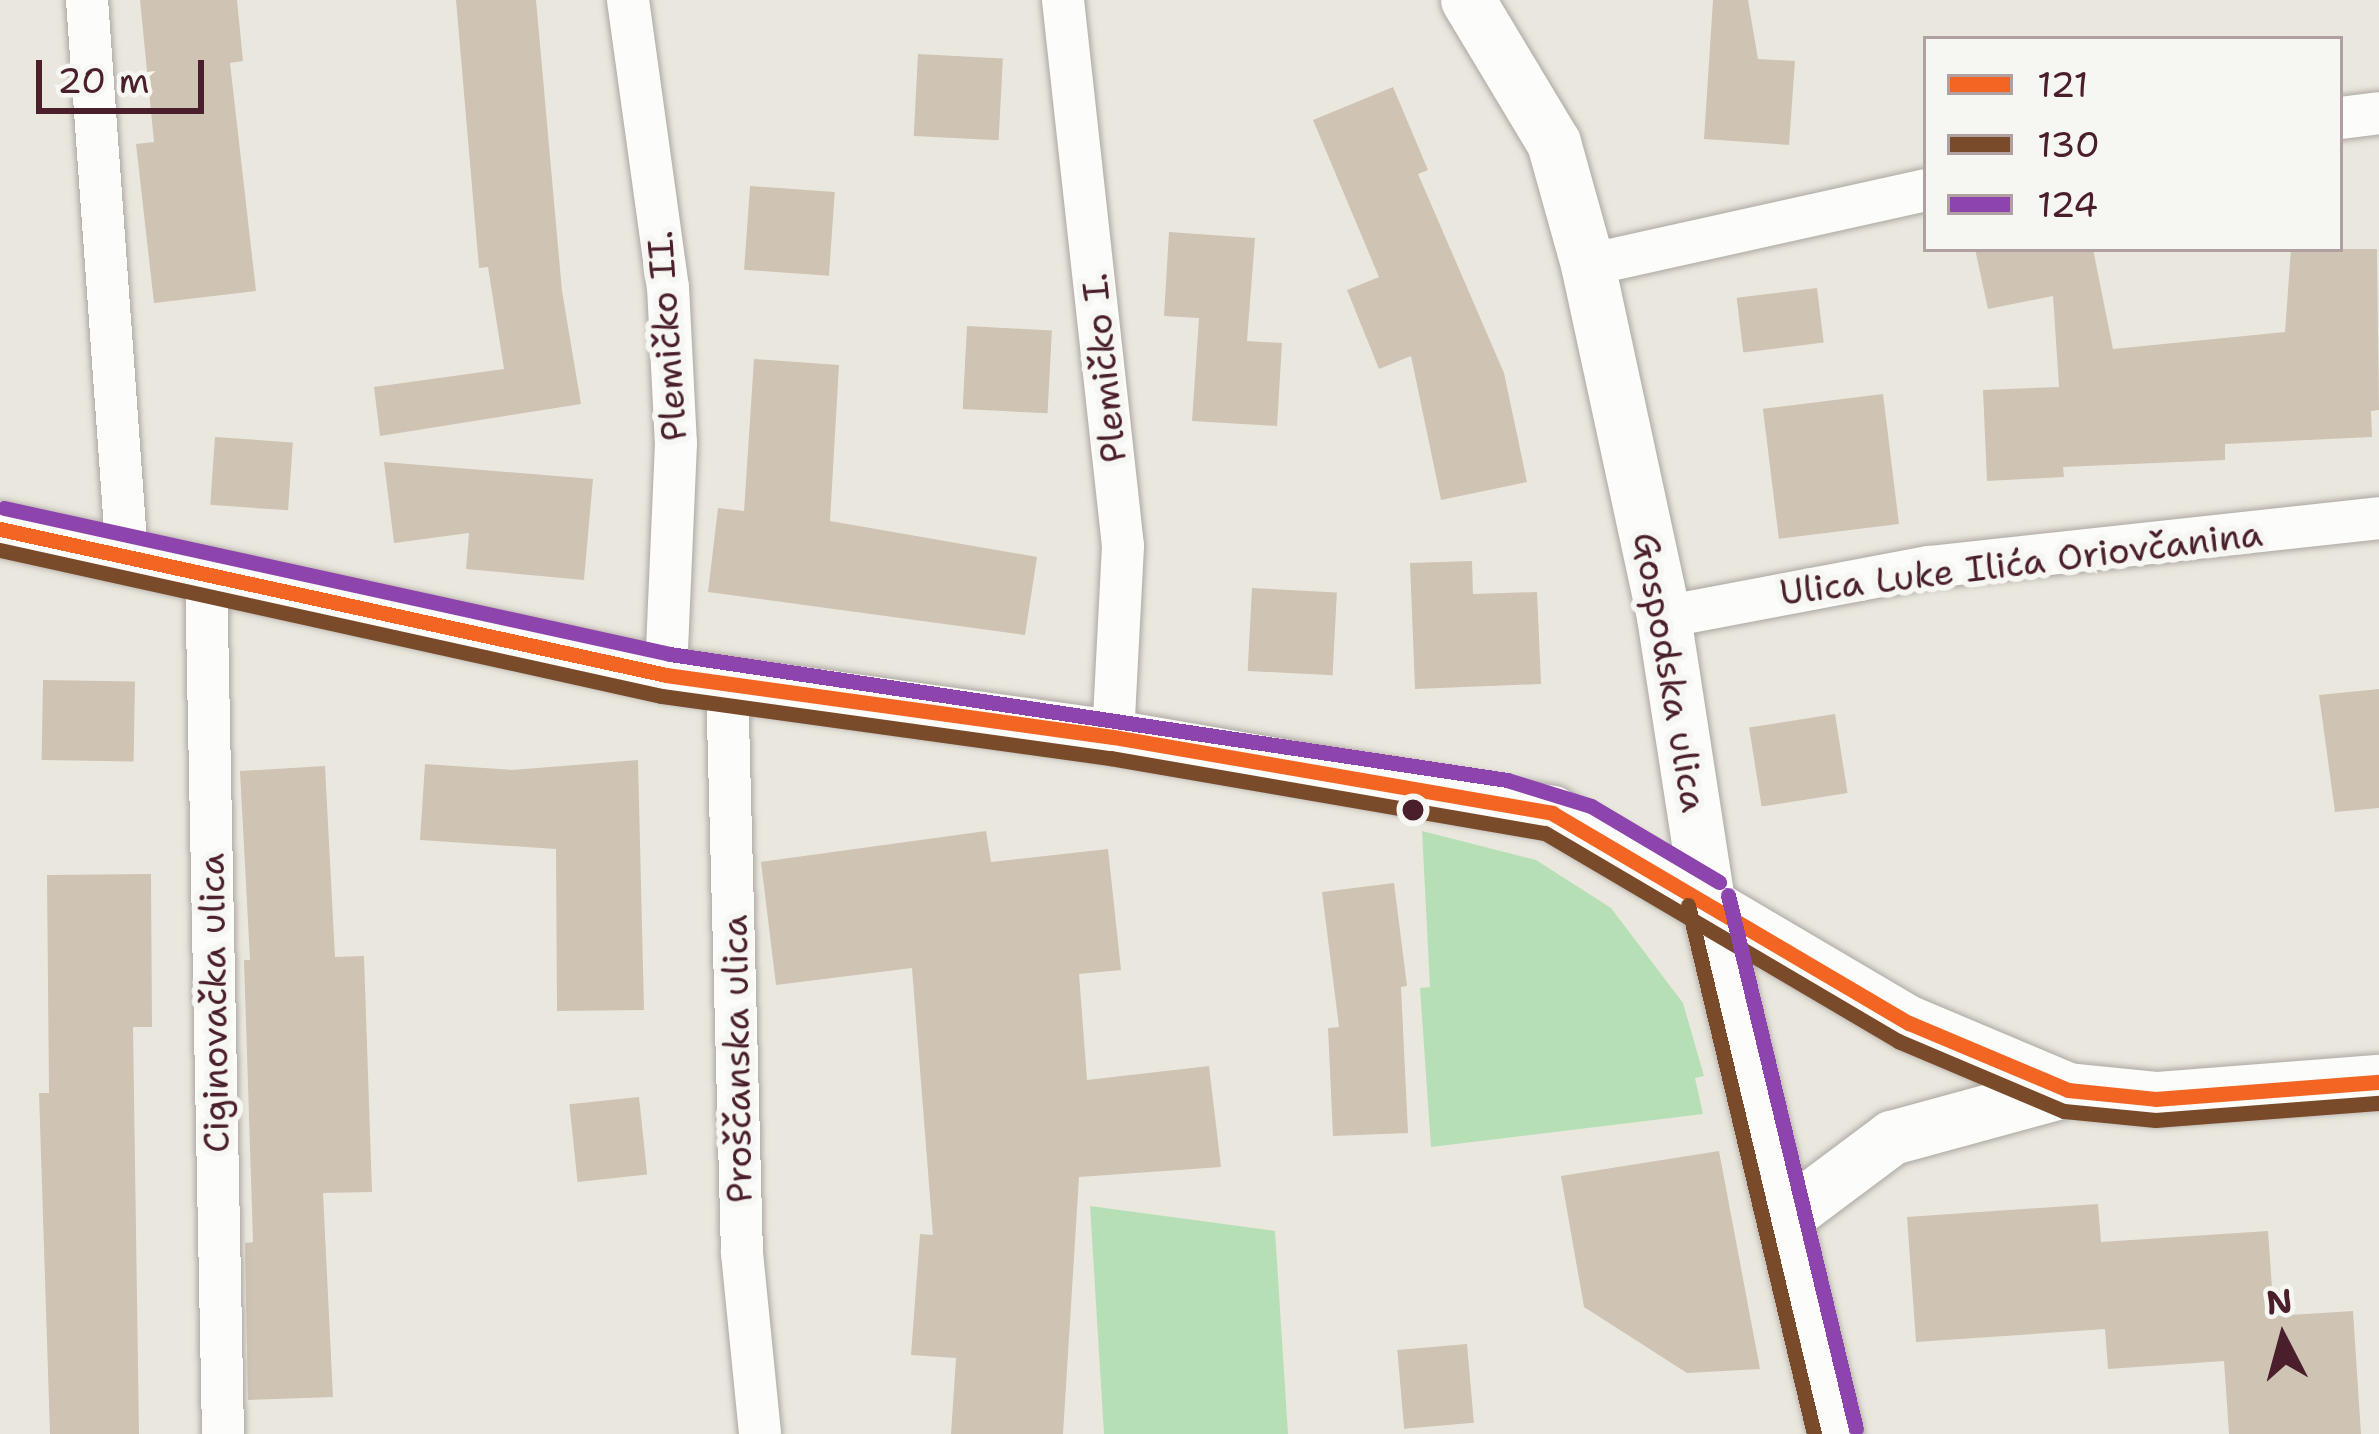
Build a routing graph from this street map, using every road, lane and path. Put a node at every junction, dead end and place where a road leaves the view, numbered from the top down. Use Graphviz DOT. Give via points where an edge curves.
graph roads {
  1 [pos="87,0"];
  2 [pos="628,0"];
  3 [pos="1063,0"];
  4 [pos="1468,0"];
  5 [pos="2379,112"];
  6 [pos="2343,118"];
  7 [pos="1923,191"];
  8 [pos="1588,265"];
  9 [pos="2379,518"];
  10 [pos="0,529"];
  11 [pos="127,557"];
  12 [pos="206,572"];
  13 [pos="1664,617"];
  14 [pos="666,675"];
  15 [pos="727,682"];
  16 [pos="1114,736"];
  17 [pos="1708,901"];
  18 [pos="2379,1082"];
  19 [pos="2068,1090"];
  20 [pos="1785,1218"];
  21 [pos="223,1434"];
  22 [pos="760,1434"];
  23 [pos="1836,1434"];
  1 -- 11 [label="street"];
  2 -- 14 [label="street, Plemičko II." via="668,287 676,442"];
  3 -- 16 [label="street, Plemičko I." via="1123,546"];
  4 -- 8 [label="street, Gospodska ulica" via="1555,142"];
  5 -- 6 [label="street"];
  7 -- 8 [label="street"];
  8 -- 13 [label="street, Gospodska ulica"];
  9 -- 13 [label="street, Ulica Luke Ilića Oriovčanina" via="1929,567"];
  10 -- 11 [label="street"];
  11 -- 12 [label="street"];
  12 -- 14 [label="street"];
  12 -- 21 [label="street, Ciginovačka ulica"];
  13 -- 17 [label="street, Gospodska ulica"];
  14 -- 15 [label="street"];
  15 -- 16 [label="street"];
  15 -- 22 [label="street, Proščanska ulica" via="742,1252"];
  16 -- 17 [label="street" via="1552,813"];
  17 -- 19 [label="street" via="1909,1023"];
  17 -- 20 [label="street, Gospodska ulica"];
  18 -- 19 [label="street" via="2156,1099"];
  19 -- 20 [label="street" via="1892,1138"];
  20 -- 23 [label="street, Gospodska ulica"];
}
